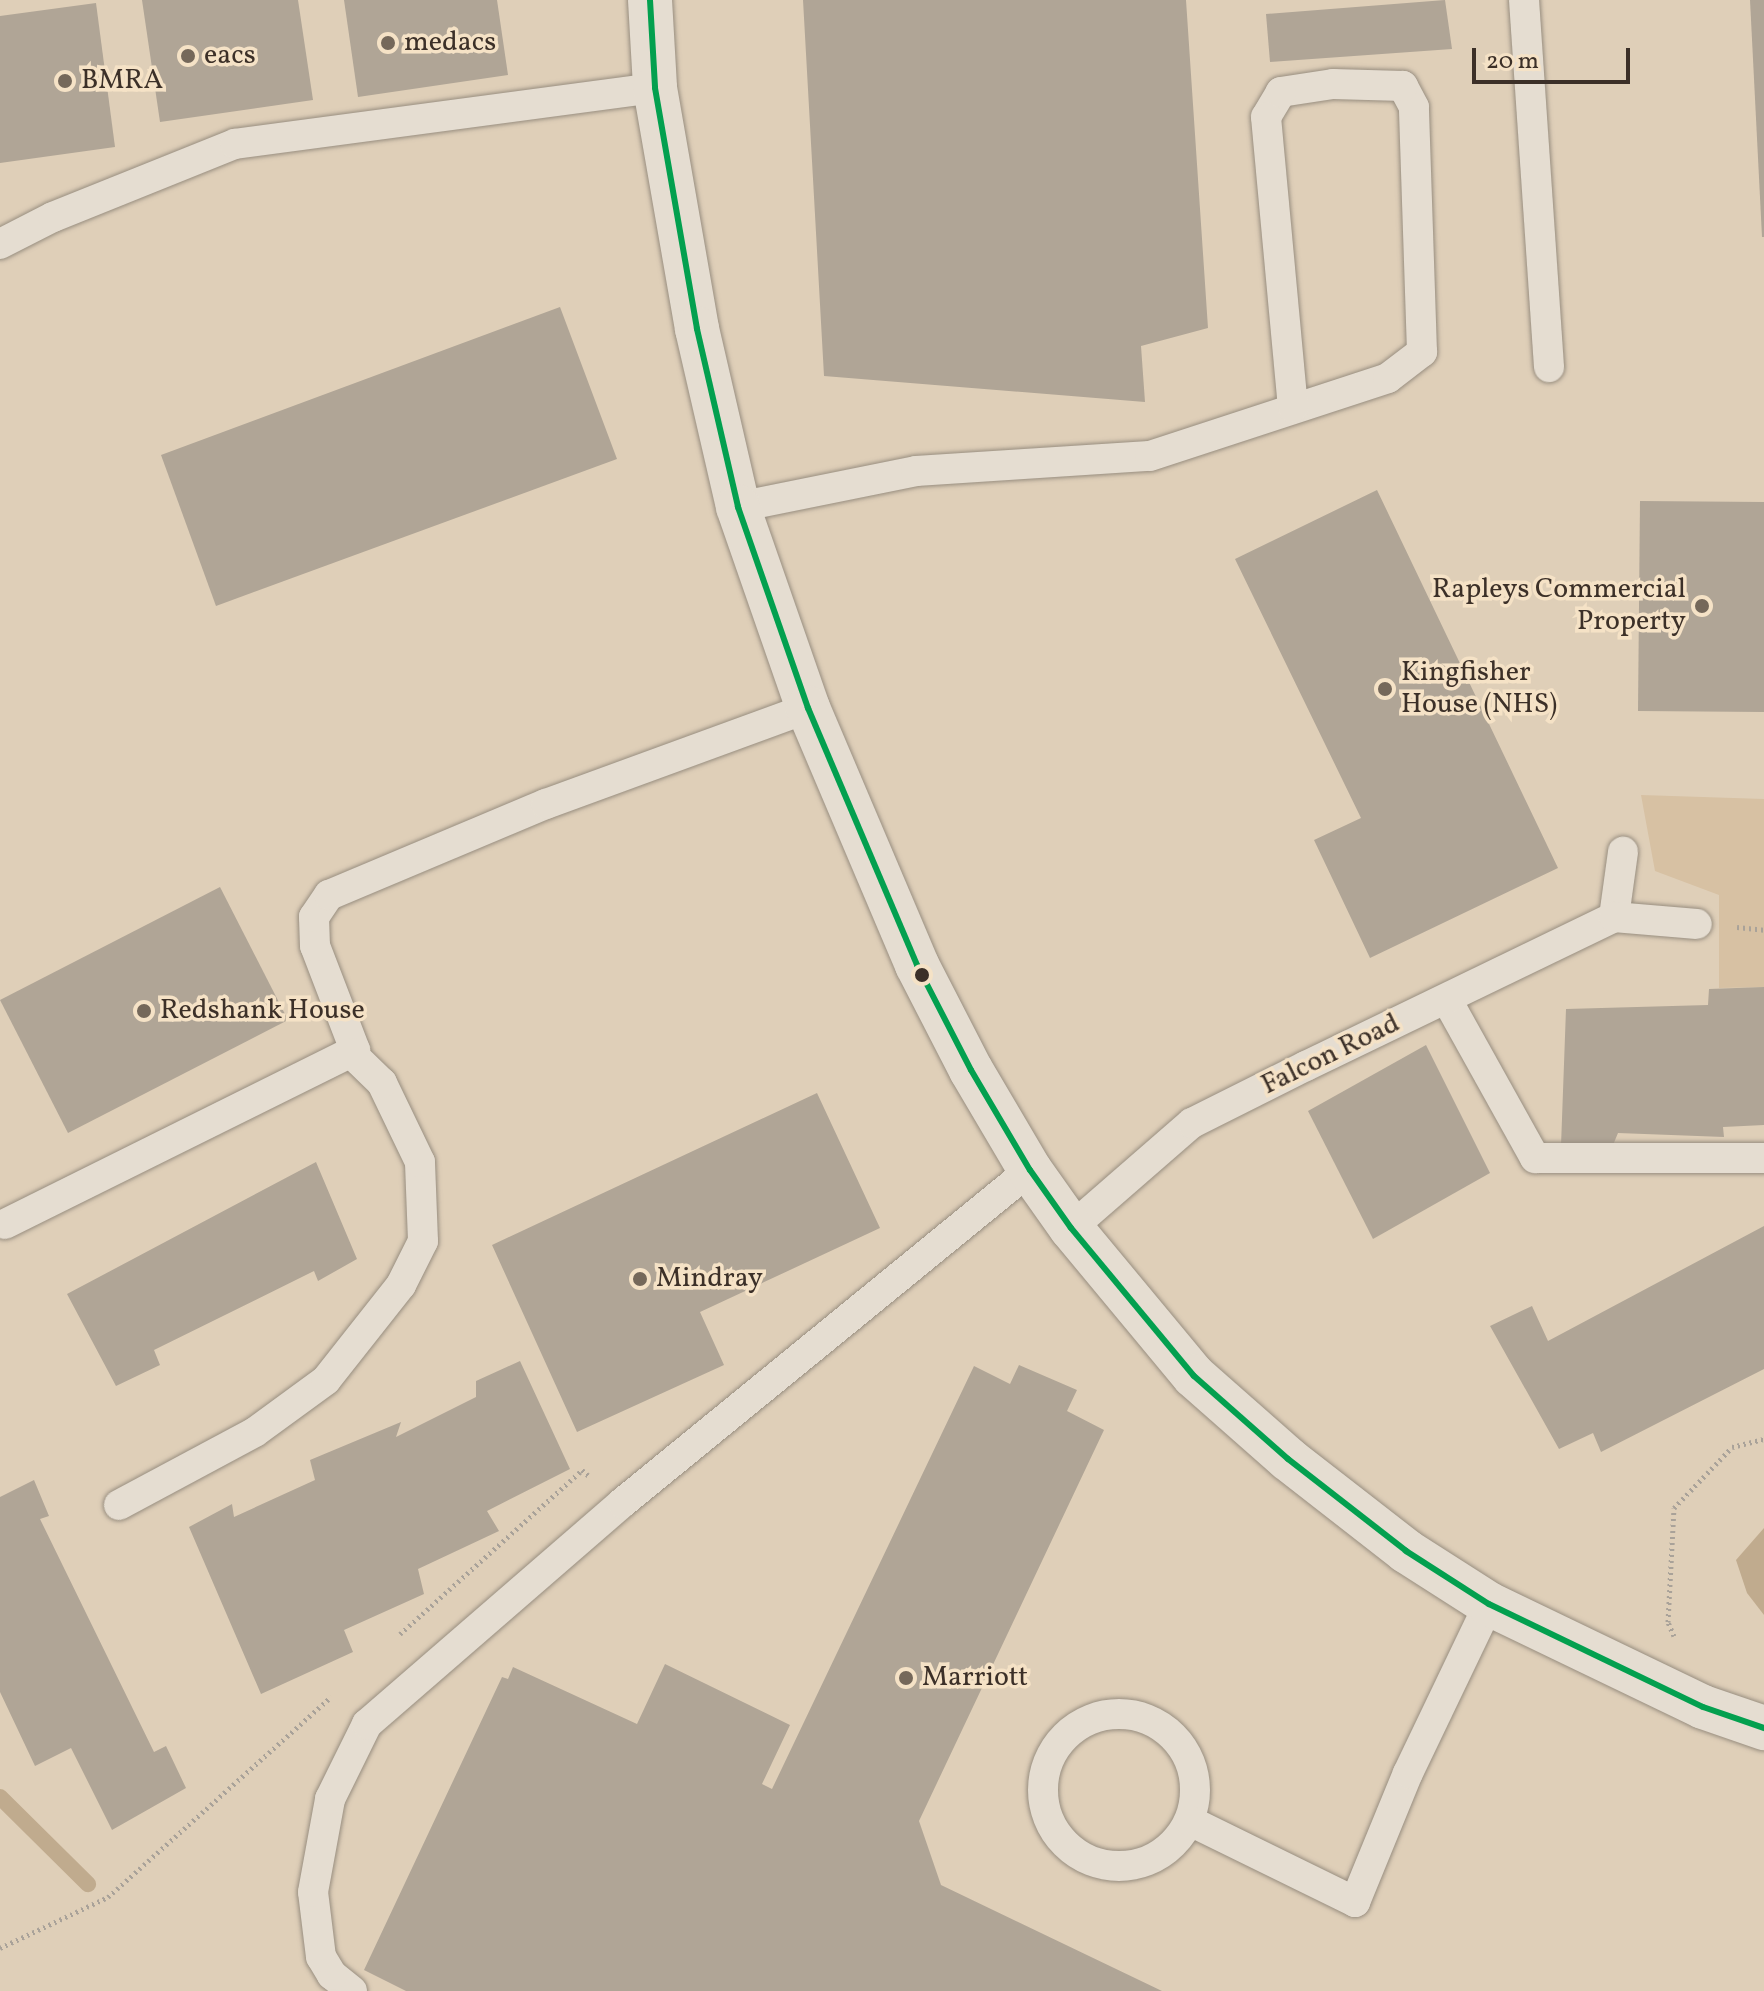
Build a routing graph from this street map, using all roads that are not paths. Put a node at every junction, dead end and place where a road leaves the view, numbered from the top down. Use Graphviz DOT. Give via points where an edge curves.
graph roads {
  1 [pos="650,0"];
  2 [pos="1524,0"];
  3 [pos="655,88"];
  4 [pos="0,244"];
  5 [pos="1549,367"];
  6 [pos="1293,408"];
  7 [pos="738,507"];
  8 [pos="808,708"];
  9 [pos="1623,852"];
  10 [pos="1614,917"];
  11 [pos="1697,924"];
  12 [pos="1447,1000"];
  13 [pos="351,1053"];
  14 [pos="1764,1158"];
  15 [pos="1030,1170"];
  16 [pos="5,1224"];
  17 [pos="1071,1228"];
  18 [pos="119,1505"];
  19 [pos="1489,1604"];
  20 [pos="1764,1728"];
  21 [pos="1190,1821"];
  22 [pos="352,1991"];
  1 -- 3 [label="street"];
  2 -- 5 [label="lane"];
  3 -- 4 [label="lane" via="235,144 53,217"];
  3 -- 7 [label="street" via="697,329"];
  6 -- 6 [label="lane" via="1388,378 1422,352 1414,107 1403,86 1333,84 1281,92 1266,117"];
  6 -- 7 [label="lane" via="1150,456 916,471"];
  7 -- 8 [label="street"];
  8 -- 13 [label="lane" via="546,804 329,895 314,917 315,946 355,1050"];
  8 -- 15 [label="street" via="917,965"];
  9 -- 10 [label="lane"];
  10 -- 11 [label="lane"];
  10 -- 12 [label="lane, Falcon Road"];
  12 -- 14 [label="lane" via="1535,1158"];
  12 -- 17 [label="lane, Falcon Road" via="1192,1123"];
  13 -- 16 [label="lane"];
  13 -- 18 [label="lane" via="382,1083 420,1162 423,1241 401,1285 326,1380 255,1432"];
  15 -- 17 [label="street"];
  15 -- 22 [label="lane" via="622,1503 367,1724 330,1799 313,1892 321,1957"];
  17 -- 19 [label="street" via="1205,1386 1406,1551"];
  19 -- 20 [label="street" via="1703,1707"];
  19 -- 21 [label="lane" via="1408,1773 1355,1902"];
  21 -- 21 [label="lane" via="1175,1843 1144,1862 1114,1866 1078,1855 1052,1827 1042,1793 1050,1756 1071,1729 1087,1719 1137,1715 1172,1734 1191,1764 1195,1798"];
}
